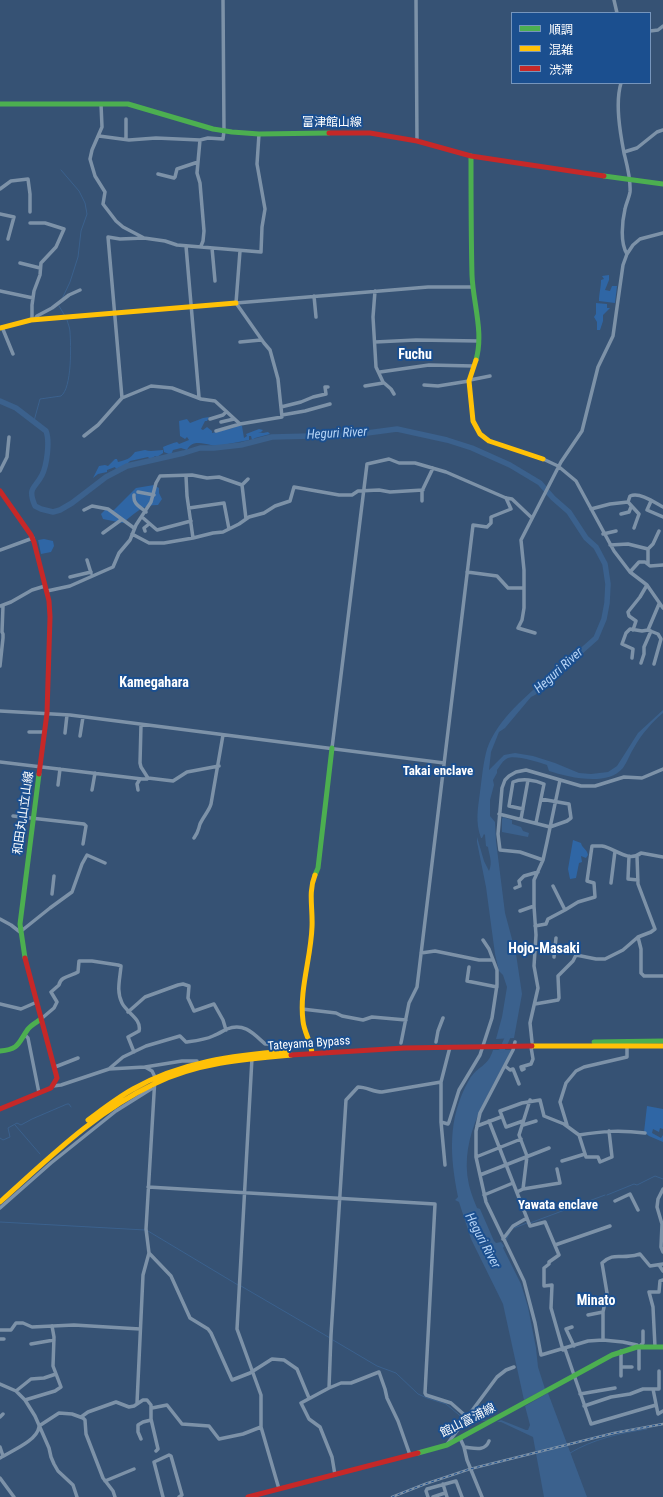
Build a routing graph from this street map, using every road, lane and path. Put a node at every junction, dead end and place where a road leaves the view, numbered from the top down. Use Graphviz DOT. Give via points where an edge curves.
graph roads {
  1 [pos="223,0"];
  2 [pos="416,0"];
  3 [pos="614,0"];
  4 [pos="617,12"];
  5 [pos="663,26"];
  6 [pos="651,30"];
  7 [pos="621,84"];
  8 [pos="0,104"];
  9 [pos="101,104"];
  10 [pos="126,119"];
  11 [pos="663,130"];
  12 [pos="224,131"];
  13 [pos="259,134"];
  14 [pos="99,136"];
  15 [pos="126,140"];
  16 [pos="200,140"];
  17 [pos="417,141"];
  18 [pos="624,152"];
  19 [pos="471,156"];
  20 [pos="198,162"];
  21 [pos="158,174"];
  22 [pos="629,180"];
  23 [pos="663,184"];
  24 [pos="0,189"];
  25 [pos="30,212"];
  26 [pos="0,214"];
  27 [pos="30,223"];
  28 [pos="663,233"];
  29 [pos="144,238"];
  30 [pos="8,240"];
  31 [pos="186,246"];
  32 [pos="201,246"];
  33 [pos="212,248"];
  34 [pos="240,251"];
  35 [pos="627,254"];
  36 [pos="20,262"];
  37 [pos="40,268"];
  38 [pos="215,281"];
  39 [pos="472,287"];
  40 [pos="80,290"];
  41 [pos="0,291"];
  42 [pos="375,292"];
  43 [pos="314,296"];
  44 [pos="33,298"];
  45 [pos="236,303"];
  46 [pos="192,307"];
  47 [pos="114,314"];
  48 [pos="316,317"];
  49 [pos="34,319"];
  50 [pos="1,328"];
  51 [pos="261,340"];
  52 [pos="479,341"];
  53 [pos="240,342"];
  54 [pos="375,342"];
  55 [pos="13,354"];
  56 [pos="472,366"];
  57 [pos="380,372"];
  58 [pos="490,376"];
  59 [pos="469,380"];
  60 [pos="383,383"];
  61 [pos="424,385"];
  62 [pos="365,386"];
  63 [pos="328,387"];
  64 [pos="394,394"];
  65 [pos="199,397"];
  66 [pos="122,398"];
  67 [pos="330,404"];
  68 [pos="281,407"];
  69 [pos="226,412"];
  70 [pos="282,415"];
  71 [pos="234,419"];
  72 [pos="210,420"];
  73 [pos="222,422"];
  74 [pos="240,424"];
  75 [pos="216,430"];
  76 [pos="84,436"];
  77 [pos="9,437"];
  78 [pos="543,459"];
  79 [pos="558,466"];
  80 [pos="433,468"];
  81 [pos="0,471"];
  82 [pos="186,476"];
  83 [pos="248,479"];
  84 [pos="242,486"];
  85 [pos="365,490"];
  86 [pos="423,490"];
  87 [pos="0,491"];
  88 [pos="138,492"];
  89 [pos="134,495"];
  90 [pos="154,495"];
  91 [pos="506,498"];
  92 [pos="422,501"];
  93 [pos="651,501"];
  94 [pos="628,502"];
  95 [pos="632,507"];
  96 [pos="663,507"];
  97 [pos="189,508"];
  98 [pos="591,509"];
  99 [pos="84,510"];
  100 [pos="146,512"];
  101 [pos="621,514"];
  102 [pos="142,517"];
  103 [pos="663,517"];
  104 [pos="532,518"];
  105 [pos="246,519"];
  106 [pos="121,520"];
  107 [pos="191,521"];
  108 [pos="148,524"];
  109 [pos="134,528"];
  110 [pos="634,528"];
  111 [pos="229,529"];
  112 [pos="616,530"];
  113 [pos="145,531"];
  114 [pos="660,531"];
  115 [pos="103,533"];
  116 [pos="132,534"];
  117 [pos="604,534"];
  118 [pos="32,538"];
  119 [pos="194,538"];
  120 [pos="610,545"];
  121 [pos="648,549"];
  122 [pos="0,550"];
  123 [pos="87,560"];
  124 [pos="648,565"];
  125 [pos="663,565"];
  126 [pos="91,572"];
  127 [pos="467,572"];
  128 [pos="630,572"];
  129 [pos="70,577"];
  130 [pos="92,578"];
  131 [pos="647,585"];
  132 [pos="45,586"];
  133 [pos="524,588"];
  134 [pos="47,591"];
  135 [pos="659,604"];
  136 [pos="2,606"];
  137 [pos="663,608"];
  138 [pos="1,623"];
  139 [pos="633,630"];
  140 [pos="649,630"];
  141 [pos="1,632"];
  142 [pos="535,633"];
  143 [pos="632,658"];
  144 [pos="640,663"];
  145 [pos="654,664"];
  146 [pos="0,666"];
  147 [pos="0,711"];
  148 [pos="47,713"];
  149 [pos="67,715"];
  150 [pos="83,717"];
  151 [pos="141,725"];
  152 [pos="29,732"];
  153 [pos="45,732"];
  154 [pos="65,733"];
  155 [pos="223,735"];
  156 [pos="80,736"];
  157 [pos="332,748"];
  158 [pos="0,762"];
  159 [pos="444,763"];
  160 [pos="40,766"];
  161 [pos="219,766"];
  162 [pos="60,769"];
  163 [pos="663,769"];
  164 [pos="94,773"];
  165 [pos="148,778"];
  166 [pos="140,779"];
  167 [pos="528,780"];
  168 [pos="560,780"];
  169 [pos="58,785"];
  170 [pos="92,790"];
  171 [pos="138,790"];
  172 [pos="541,799"];
  173 [pos="556,802"];
  174 [pos="523,809"];
  175 [pos="499,814"];
  176 [pos="13,816"];
  177 [pos="34,818"];
  178 [pos="521,819"];
  179 [pos="536,823"];
  180 [pos="550,827"];
  181 [pos="194,838"];
  182 [pos="83,844"];
  183 [pos="615,851"];
  184 [pos="630,856"];
  185 [pos="637,856"];
  186 [pos="663,857"];
  187 [pos="542,860"];
  188 [pos="105,863"];
  189 [pos="538,872"];
  190 [pos="54,876"];
  191 [pos="638,880"];
  192 [pos="611,883"];
  193 [pos="553,886"];
  194 [pos="515,888"];
  195 [pos="52,894"];
  196 [pos="534,906"];
  197 [pos="565,910"];
  198 [pos="520,911"];
  199 [pos="0,919"];
  200 [pos="535,926"];
  201 [pos="20,932"];
  202 [pos="638,936"];
  203 [pos="556,938"];
  204 [pos="483,940"];
  205 [pos="421,953"];
  206 [pos="554,957"];
  207 [pos="493,960"];
  208 [pos="469,967"];
  209 [pos="663,976"];
  210 [pos="497,987"];
  211 [pos="37,1002"];
  212 [pos="0,1004"];
  213 [pos="535,1004"];
  214 [pos="302,1009"];
  215 [pos="128,1012"];
  216 [pos="443,1018"];
  217 [pos="42,1019"];
  218 [pos="406,1020"];
  219 [pos="226,1030"];
  220 [pos="26,1035"];
  221 [pos="663,1041"];
  222 [pos="436,1042"];
  223 [pos="402,1043"];
  224 [pos="484,1044"];
  225 [pos="514,1044"];
  226 [pos="531,1044"];
  227 [pos="627,1046"];
  228 [pos="663,1046"];
  229 [pos="450,1047"];
  230 [pos="0,1051"];
  231 [pos="312,1051"];
  232 [pos="134,1052"];
  233 [pos="274,1052"];
  234 [pos="78,1058"];
  235 [pos="252,1058"];
  236 [pos="201,1062"];
  237 [pos="505,1066"];
  238 [pos="54,1067"];
  239 [pos="145,1067"];
  240 [pos="523,1067"];
  241 [pos="110,1069"];
  242 [pos="155,1077"];
  243 [pos="442,1082"];
  244 [pos="518,1084"];
  245 [pos="155,1085"];
  246 [pos="54,1086"];
  247 [pos="39,1093"];
  248 [pos="530,1100"];
  249 [pos="0,1109"];
  250 [pos="501,1117"];
  251 [pos="489,1121"];
  252 [pos="523,1121"];
  253 [pos="536,1121"];
  254 [pos="441,1122"];
  255 [pos="523,1125"];
  256 [pos="567,1125"];
  257 [pos="477,1126"];
  258 [pos="609,1131"];
  259 [pos="645,1133"];
  260 [pos="579,1136"];
  261 [pos="521,1139"];
  262 [pos="499,1147"];
  263 [pos="548,1148"];
  264 [pos="585,1154"];
  265 [pos="527,1156"];
  266 [pos="476,1157"];
  267 [pos="562,1161"];
  268 [pos="445,1165"];
  269 [pos="506,1165"];
  270 [pos="557,1169"];
  271 [pos="480,1175"];
  272 [pos="513,1183"];
  273 [pos="148,1187"];
  274 [pos="522,1189"];
  275 [pos="663,1189"];
  276 [pos="244,1192"];
  277 [pos="517,1192"];
  278 [pos="484,1195"];
  279 [pos="0,1196"];
  280 [pos="339,1198"];
  281 [pos="0,1202"];
  282 [pos="615,1202"];
  283 [pos="0,1208"];
  284 [pos="638,1210"];
  285 [pos="528,1221"];
  286 [pos="610,1226"];
  287 [pos="662,1235"];
  288 [pos="504,1241"];
  289 [pos="555,1245"];
  290 [pos="663,1252"];
  291 [pos="148,1253"];
  292 [pos="661,1265"];
  293 [pos="663,1271"];
  294 [pos="663,1280"];
  295 [pos="603,1312"];
  296 [pos="588,1315"];
  297 [pos="52,1326"];
  298 [pos="572,1326"];
  299 [pos="140,1329"];
  300 [pos="0,1330"];
  301 [pos="643,1331"];
  302 [pos="54,1340"];
  303 [pos="603,1340"];
  304 [pos="31,1344"];
  305 [pos="574,1346"];
  306 [pos="639,1347"];
  307 [pos="655,1347"];
  308 [pos="663,1347"];
  309 [pos="564,1349"];
  310 [pos="621,1351"];
  311 [pos="514,1366"];
  312 [pos="621,1367"];
  313 [pos="632,1367"];
  314 [pos="639,1370"];
  315 [pos="659,1371"];
  316 [pos="252,1372"];
  317 [pos="56,1374"];
  318 [pos="574,1376"];
  319 [pos="621,1376"];
  320 [pos="0,1384"];
  321 [pos="329,1388"];
  322 [pos="615,1388"];
  323 [pos="653,1389"];
  324 [pos="16,1391"];
  325 [pos="580,1394"];
  326 [pos="309,1398"];
  327 [pos="25,1400"];
  328 [pos="137,1403"];
  329 [pos="656,1405"];
  330 [pos="584,1406"];
  331 [pos="152,1408"];
  332 [pos="663,1412"];
  333 [pos="81,1417"];
  334 [pos="151,1420"];
  335 [pos="466,1420"];
  336 [pos="39,1426"];
  337 [pos="261,1427"];
  338 [pos="460,1438"];
  339 [pos="141,1439"];
  340 [pos="489,1441"];
  341 [pos="447,1445"];
  342 [pos="0,1447"];
  343 [pos="464,1447"];
  344 [pos="156,1451"];
  345 [pos="410,1455"];
  346 [pos="1,1458"];
  347 [pos="134,1469"];
  348 [pos="335,1475"];
  349 [pos="0,1478"];
  350 [pos="104,1481"];
  351 [pos="443,1484"];
  352 [pos="279,1489"];
  353 [pos="446,1495"];
  354 [pos="14,1497"];
  355 [pos="77,1497"];
  356 [pos="116,1497"];
  357 [pos="163,1497"];
  358 [pos="179,1497"];
  359 [pos="248,1497"];
  360 [pos="428,1497"];
  361 [pos="433,1497"];
  362 [pos="462,1497"];
  363 [pos="482,1497"];
  1 -- 12 [label="street"];
  2 -- 17 [label="street"];
  3 -- 4 [label="street"];
  5 -- 6 [label="street" via="658,30"];
  7 -- 18 [label="street" via="620,128"];
  8 -- 9 [label="main road, 富津館山線"];
  9 -- 12 [label="main road, 富津館山線" via="135,105"];
  9 -- 14 [label="street" via="102,127"];
  10 -- 15 [label="street"];
  11 -- 18 [label="street" via="637,148"];
  12 -- 13 [label="main road, 富津館山線"];
  12 -- 16 [label="street" via="223,139"];
  13 -- 17 [label="main road, 富津館山線" via="370,133"];
  13 -- 34 [label="street" via="257,164 265,209 261,251"];
  14 -- 15 [label="street"];
  14 -- 29 [label="street" via="90,158 95,176 105,192 103,204 116,221"];
  15 -- 16 [label="street"];
  16 -- 20 [label="street"];
  17 -- 19 [label="main road, 富津館山線"];
  18 -- 22 [label="street"];
  19 -- 22 [label="main road, 富津館山線"];
  19 -- 39 [label="main road"];
  20 -- 21 [label="street" via="177,169 174,178"];
  20 -- 32 [label="street" via="204,231"];
  22 -- 23 [label="main road, 富津館山線"];
  22 -- 35 [label="street" via="630,191 623,225 623,248"];
  24 -- 25 [label="street" via="11,181 28,179"];
  26 -- 30 [label="street" via="14,217"];
  27 -- 37 [label="street" via="45,223 64,229 56,247 41,263"];
  28 -- 35 [label="street" via="640,240"];
  29 -- 31 [label="street"];
  29 -- 47 [label="street" via="108,238"];
  31 -- 32 [label="street"];
  31 -- 46 [label="street"];
  32 -- 33 [label="street"];
  33 -- 34 [label="street"];
  33 -- 38 [label="street"];
  34 -- 45 [label="street"];
  35 -- 79 [label="street" via="623,265 613,336 598,367 586,419 580,436"];
  36 -- 37 [label="street"];
  37 -- 44 [label="street"];
  39 -- 42 [label="street" via="428,287"];
  39 -- 52 [label="main road"];
  40 -- 49 [label="street"];
  41 -- 44 [label="street"];
  42 -- 43 [label="street"];
  42 -- 54 [label="street"];
  43 -- 45 [label="street"];
  43 -- 48 [label="street"];
  44 -- 49 [label="street"];
  45 -- 46 [label="main road"];
  45 -- 51 [label="street"];
  46 -- 47 [label="main road"];
  46 -- 65 [label="street"];
  47 -- 49 [label="main road"];
  47 -- 66 [label="street"];
  49 -- 50 [label="main road"];
  50 -- 55 [label="street"];
  51 -- 53 [label="street"];
  51 -- 68 [label="street" via="270,350 278,379"];
  52 -- 54 [label="street"];
  52 -- 56 [label="main road" via="478,352"];
  54 -- 57 [label="street" via="376,367"];
  56 -- 57 [label="street" via="429,365"];
  56 -- 59 [label="main road"];
  57 -- 60 [label="street"];
  58 -- 59 [label="street"];
  59 -- 61 [label="street" via="438,386"];
  59 -- 78 [label="main road" via="474,421 480,434 489,440"];
  60 -- 62 [label="street"];
  60 -- 64 [label="street"];
  63 -- 68 [label="street" via="325,387 326,394"];
  65 -- 66 [label="street" via="172,388 151,386"];
  65 -- 69 [label="street" via="217,403"];
  66 -- 76 [label="street" via="98,426"];
  67 -- 70 [label="street"];
  68 -- 70 [label="street"];
  69 -- 71 [label="street"];
  69 -- 72 [label="street"];
  70 -- 74 [label="street"];
  71 -- 73 [label="street"];
  71 -- 74 [label="street"];
  74 -- 75 [label="street"];
  77 -- 81 [label="street" via="7,457"];
  78 -- 79 [label="street"];
  79 -- 98 [label="street" via="573,477"];
  79 -- 104 [label="street"];
  80 -- 85 [label="street" via="389,459 367,464"];
  80 -- 86 [label="street"];
  80 -- 91 [label="street"];
  82 -- 84 [label="street" via="219,477"];
  82 -- 90 [label="street" via="160,476"];
  82 -- 97 [label="street"];
  83 -- 84 [label="street"];
  84 -- 105 [label="street"];
  85 -- 86 [label="street"];
  85 -- 105 [label="street" via="352,495 339,495 294,487 290,501"];
  85 -- 157 [label="street"];
  86 -- 92 [label="street"];
  87 -- 118 [label="main road, 和田丸山立山線"];
  88 -- 90 [label="street"];
  89 -- 100 [label="street" via="134,502"];
  90 -- 100 [label="street"];
  91 -- 104 [label="street" via="512,499"];
  91 -- 127 [label="street" via="511,509 491,517 491,523 487,527 473,525"];
  93 -- 94 [label="street" via="634,494"];
  93 -- 96 [label="street"];
  93 -- 103 [label="street" via="647,510"];
  94 -- 95 [label="street"];
  94 -- 98 [label="street"];
  95 -- 101 [label="street" via="629,512"];
  95 -- 110 [label="street" via="639,514"];
  97 -- 107 [label="street"];
  97 -- 111 [label="street" via="224,503"];
  98 -- 117 [label="street"];
  99 -- 106 [label="street" via="92,506 108,509"];
  100 -- 102 [label="street"];
  102 -- 108 [label="street"];
  102 -- 109 [label="street"];
  104 -- 133 [label="street" via="521,540"];
  105 -- 111 [label="street"];
  106 -- 109 [label="street"];
  106 -- 115 [label="street"];
  107 -- 108 [label="street" via="159,530"];
  107 -- 119 [label="street"];
  108 -- 113 [label="street" via="144,528"];
  109 -- 116 [label="street"];
  111 -- 119 [label="street"];
  112 -- 117 [label="street"];
  114 -- 121 [label="street" via="654,544"];
  116 -- 119 [label="street" via="149,543"];
  116 -- 130 [label="street" via="119,552 113,568"];
  117 -- 120 [label="street"];
  118 -- 122 [label="street"];
  118 -- 132 [label="main road, 和田丸山立山線"];
  120 -- 121 [label="street" via="628,544"];
  120 -- 128 [label="street"];
  121 -- 124 [label="street"];
  123 -- 126 [label="street"];
  124 -- 125 [label="street"];
  124 -- 128 [label="street" via="639,562"];
  126 -- 129 [label="street"];
  126 -- 130 [label="street"];
  127 -- 133 [label="street" via="497,576 508,588"];
  127 -- 159 [label="street"];
  128 -- 131 [label="street"];
  130 -- 134 [label="street"];
  131 -- 135 [label="street"];
  131 -- 139 [label="street" via="628,612 636,621"];
  132 -- 134 [label="main road, 和田丸山立山線"];
  132 -- 136 [label="street"];
  133 -- 142 [label="street" via="524,608 518,628"];
  134 -- 148 [label="main road, 和田丸山立山線" via="50,607"];
  135 -- 137 [label="street"];
  135 -- 140 [label="street"];
  136 -- 138 [label="street"];
  138 -- 141 [label="street"];
  139 -- 140 [label="street"];
  139 -- 143 [label="street" via="628,631 622,644 634,649"];
  140 -- 144 [label="street"];
  140 -- 145 [label="street" via="658,634 661,639"];
  141 -- 146 [label="street" via="3,638"];
  147 -- 148 [label="street"];
  148 -- 149 [label="street"];
  148 -- 153 [label="main road, 和田丸山立山線"];
  149 -- 150 [label="street"];
  149 -- 154 [label="street"];
  150 -- 151 [label="street"];
  150 -- 156 [label="street"];
  151 -- 155 [label="street"];
  151 -- 165 [label="street" via="140,763"];
  152 -- 153 [label="street"];
  153 -- 160 [label="main road, 和田丸山立山線"];
  155 -- 157 [label="street"];
  155 -- 161 [label="street"];
  157 -- 159 [label="street"];
  157 -- 214 [label="main road" via="318,868 312,883 312,926"];
  158 -- 160 [label="street"];
  159 -- 205 [label="street"];
  160 -- 162 [label="street"];
  160 -- 177 [label="main road, 和田丸山立山線"];
  161 -- 165 [label="street" via="187,772 173,781"];
  161 -- 181 [label="street" via="211,804"];
  162 -- 164 [label="street"];
  162 -- 169 [label="street"];
  163 -- 168 [label="street" via="642,778 624,778 596,786 580,786"];
  164 -- 166 [label="street"];
  164 -- 170 [label="street"];
  165 -- 166 [label="street"];
  166 -- 171 [label="street" via="137,784"];
  167 -- 172 [label="street" via="544,784"];
  167 -- 174 [label="street"];
  167 -- 174 [label="street" via="513,782 509,803 510,806"];
  168 -- 173 [label="street"];
  168 -- 175 [label="street" via="526,770 516,772 505,780"];
  172 -- 173 [label="street"];
  172 -- 179 [label="street"];
  173 -- 180 [label="street"];
  173 -- 180 [label="street" via="569,804 571,818"];
  174 -- 178 [label="street"];
  175 -- 178 [label="street"];
  175 -- 187 [label="street" via="500,850 533,855"];
  176 -- 177 [label="street"];
  177 -- 182 [label="street" via="84,824 86,826"];
  177 -- 201 [label="main road, 和田丸山立山線"];
  178 -- 179 [label="street"];
  179 -- 180 [label="street"];
  180 -- 187 [label="street"];
  183 -- 184 [label="street"];
  183 -- 192 [label="street"];
  183 -- 197 [label="street" via="602,846 592,846 587,881 594,884 595,897 578,902"];
  184 -- 185 [label="street"];
  184 -- 191 [label="street" via="628,879"];
  185 -- 186 [label="street" via="641,853"];
  185 -- 191 [label="street"];
  187 -- 189 [label="street"];
  188 -- 201 [label="street" via="87,855 72,892"];
  189 -- 194 [label="street" via="524,876 519,881 520,886"];
  189 -- 196 [label="street" via="534,880"];
  190 -- 195 [label="street"];
  191 -- 202 [label="street" via="655,929"];
  193 -- 197 [label="street"];
  196 -- 198 [label="street"];
  196 -- 200 [label="street"];
  197 -- 200 [label="street" via="548,919 546,924"];
  199 -- 201 [label="street"];
  200 -- 213 [label="street" via="534,966 538,988"];
  201 -- 211 [label="main road, 和田丸山立山線"];
  202 -- 209 [label="street" via="641,973 644,976"];
  202 -- 213 [label="street" via="623,950 605,958 576,956 558,976 558,1000"];
  203 -- 206 [label="street"];
  204 -- 207 [label="street"];
  205 -- 207 [label="street" via="435,951"];
  205 -- 218 [label="street" via="417,987 409,1003"];
  207 -- 210 [label="street" via="497,970"];
  208 -- 210 [label="street" via="467,981"];
  210 -- 224 [label="street" via="492,1018"];
  211 -- 212 [label="street" via="21,1009"];
  211 -- 217 [label="main road, 和田丸山立山線"];
  213 -- 226 [label="street" via="530,1023"];
  214 -- 218 [label="street" via="336,1012 342,1016 363,1020 372,1017"];
  214 -- 231 [label="main road" via="303,1023"];
  215 -- 217 [label="street" via="118,990 120,966 79,961 78,972 62,979 51,992 56,1002 54,1008"];
  215 -- 219 [label="street" via="144,997 183,984 189,986 188,998 194,1011 214,1004"];
  215 -- 232 [label="street" via="138,1022 140,1029 128,1037"];
  216 -- 222 [label="street"];
  217 -- 220 [label="main road" via="29,1028"];
  217 -- 238 [label="main road, 和田丸山立山線"];
  218 -- 223 [label="street"];
  219 -- 232 [label="street" via="212,1037 186,1042 180,1036"];
  219 -- 233 [label="street" via="238,1026 251,1031 265,1044 271,1044"];
  220 -- 230 [label="main road" via="14,1048"];
  220 -- 247 [label="street"];
  221 -- 226 [label="main road, Tateyama Bypass"];
  222 -- 223 [label="main road, Tateyama Bypass"];
  222 -- 224 [label="main road, Tateyama Bypass"];
  223 -- 231 [label="main road, Tateyama Bypass"];
  224 -- 225 [label="main road, Tateyama Bypass"];
  224 -- 229 [label="main road, Tateyama Bypass"];
  224 -- 254 [label="street" via="459,1090 448,1124"];
  225 -- 226 [label="main road, Tateyama Bypass"];
  225 -- 237 [label="street"];
  226 -- 227 [label="main road, Tateyama Bypass"];
  226 -- 240 [label="street" via="533,1059 531,1064"];
  227 -- 228 [label="main road, Tateyama Bypass"];
  227 -- 256 [label="street" via="627,1057 576,1070 566,1083 560,1102"];
  229 -- 231 [label="main road, Tateyama Bypass"];
  229 -- 243 [label="street"];
  231 -- 233 [label="main road, Tateyama Bypass"];
  231 -- 235 [label="main road, Tateyama Bypass"];
  232 -- 241 [label="street" via="123,1057"];
  233 -- 236 [label="main road, Tateyama Bypass"];
  234 -- 238 [label="street"];
  235 -- 245 [label="main road, Tateyama Bypass" via="203,1066"];
  235 -- 276 [label="street"];
  236 -- 239 [label="street" via="182,1061"];
  236 -- 242 [label="main road, Tateyama Bypass"];
  237 -- 244 [label="street" via="513,1069"];
  237 -- 257 [label="street" via="487,1098"];
  238 -- 246 [label="main road, 和田丸山立山線"];
  239 -- 241 [label="street"];
  239 -- 242 [label="street" via="152,1071"];
  241 -- 246 [label="street"];
  242 -- 245 [label="street"];
  242 -- 279 [label="main road, Tateyama Bypass" via="106,1105"];
  243 -- 254 [label="street"];
  243 -- 280 [label="street" via="382,1092 358,1087 346,1100"];
  245 -- 273 [label="street"];
  245 -- 281 [label="main road, Tateyama Bypass" via="102,1114"];
  245 -- 283 [label="street" via="116,1111"];
  246 -- 247 [label="main road"];
  247 -- 249 [label="main road"];
  248 -- 250 [label="street" via="500,1111"];
  248 -- 252 [label="street"];
  248 -- 256 [label="street" via="540,1100 544,1116"];
  250 -- 251 [label="street"];
  250 -- 252 [label="street" via="506,1127"];
  251 -- 257 [label="street"];
  251 -- 262 [label="street"];
  252 -- 255 [label="street"];
  253 -- 255 [label="street"];
  254 -- 268 [label="street"];
  255 -- 261 [label="street" via="519,1135"];
  256 -- 260 [label="street"];
  257 -- 266 [label="street"];
  258 -- 259 [label="street"];
  258 -- 260 [label="street"];
  258 -- 264 [label="street" via="612,1157 600,1162 598,1157 588,1158"];
  260 -- 264 [label="street"];
  261 -- 262 [label="street"];
  261 -- 265 [label="street"];
  262 -- 266 [label="street"];
  262 -- 269 [label="street"];
  263 -- 265 [label="street"];
  264 -- 267 [label="street"];
  265 -- 269 [label="street"];
  265 -- 274 [label="street"];
  266 -- 271 [label="street"];
  269 -- 271 [label="street"];
  269 -- 272 [label="street"];
  270 -- 274 [label="street" via="560,1183"];
  271 -- 278 [label="street"];
  272 -- 277 [label="street"];
  272 -- 278 [label="street"];
  273 -- 276 [label="street"];
  273 -- 291 [label="street"];
  274 -- 277 [label="street"];
  275 -- 287 [label="street" via="657,1207"];
  276 -- 280 [label="street"];
  276 -- 316 [label="street" via="237,1329"];
  277 -- 285 [label="street"];
  278 -- 288 [label="street"];
  280 -- 321 [label="street"];
  280 -- 335 [label="street" via="435,1204 425,1393 451,1403"];
  282 -- 284 [label="street" via="630,1194"];
  285 -- 288 [label="street" via="513,1226"];
  285 -- 289 [label="street" via="530,1226 545,1222"];
  286 -- 289 [label="street"];
  287 -- 290 [label="street"];
  288 -- 309 [label="street" via="524,1281 541,1355"];
  289 -- 309 [label="street" via="559,1256 544,1268 544,1286 552,1285 551,1308"];
  291 -- 299 [label="street" via="143,1275"];
  291 -- 316 [label="street" via="171,1276 190,1318 211,1333 231,1379 234,1381"];
  292 -- 293 [label="street"];
  292 -- 295 [label="street" via="650,1266 640,1254 629,1257 614,1256 605,1260 602,1263 606,1293"];
  294 -- 307 [label="street" via="660,1281 659,1292 649,1292 653,1307"];
  295 -- 296 [label="street"];
  295 -- 303 [label="street"];
  297 -- 299 [label="street"];
  297 -- 300 [label="street" via="32,1327 16,1323 11,1330"];
  297 -- 302 [label="street"];
  298 -- 305 [label="street" via="566,1329"];
  299 -- 328 [label="street"];
  301 -- 306 [label="street" via="643,1343"];
  302 -- 304 [label="street"];
  302 -- 317 [label="street"];
  303 -- 305 [label="street" via="588,1341"];
  303 -- 306 [label="street"];
  305 -- 309 [label="street"];
  306 -- 307 [label="main road, 館山富浦線"];
  306 -- 310 [label="main road, 館山富浦線"];
  306 -- 314 [label="street"];
  307 -- 308 [label="main road, 館山富浦線"];
  309 -- 318 [label="street"];
  310 -- 312 [label="street"];
  310 -- 318 [label="main road, 館山富浦線"];
  311 -- 335 [label="street" via="497,1377"];
  312 -- 313 [label="street"];
  312 -- 319 [label="street"];
  315 -- 323 [label="street" via="659,1389"];
  316 -- 326 [label="street" via="272,1360 284,1360 297,1369"];
  316 -- 337 [label="street" via="261,1397"];
  317 -- 324 [label="street" via="31,1379"];
  317 -- 327 [label="street" via="60,1389"];
  318 -- 325 [label="street"];
  318 -- 338 [label="main road, 館山富浦線"];
  320 -- 324 [label="street"];
  321 -- 326 [label="street"];
  321 -- 345 [label="street" via="379,1372"];
  322 -- 325 [label="street"];
  323 -- 329 [label="street"];
  323 -- 330 [label="street" via="643,1389"];
  324 -- 327 [label="street"];
  325 -- 330 [label="street"];
  326 -- 348 [label="street" via="300,1403 309,1419 320,1427 332,1456"];
  327 -- 336 [label="street"];
  328 -- 331 [label="street" via="148,1400"];
  328 -- 333 [label="street" via="129,1407 116,1402"];
  329 -- 330 [label="street" via="591,1424"];
  329 -- 332 [label="street" via="658,1414"];
  331 -- 334 [label="street"];
  331 -- 337 [label="street" via="167,1405 182,1424 209,1426 219,1439"];
  333 -- 336 [label="street" via="59,1413"];
  333 -- 350 [label="street" via="85,1420 86,1434"];
  334 -- 339 [label="street" via="138,1426"];
  334 -- 344 [label="street" via="158,1448"];
  335 -- 341 [label="street"];
  336 -- 346 [label="street" via="38,1431 27,1442"];
  336 -- 355 [label="street" via="54,1464 73,1485"];
  337 -- 352 [label="street"];
  338 -- 341 [label="main road, 館山富浦線"];
  338 -- 343 [label="street"];
  340 -- 343 [label="street" via="482,1449"];
  341 -- 345 [label="main road, 館山富浦線"];
  342 -- 346 [label="street"];
  343 -- 363 [label="street"];
  345 -- 348 [label="main road, 館山富浦線"];
  347 -- 350 [label="street"];
  348 -- 352 [label="main road, 館山富浦線"];
  349 -- 354 [label="street"];
  350 -- 356 [label="street"];
  351 -- 353 [label="street"];
  351 -- 360 [label="street" via="427,1488"];
  351 -- 362 [label="street" via="456,1481"];
  352 -- 359 [label="main road, 館山富浦線"];
  353 -- 361 [label="street"];
  357 -- 358 [label="street" via="154,1462 169,1455 182,1495"];
}
